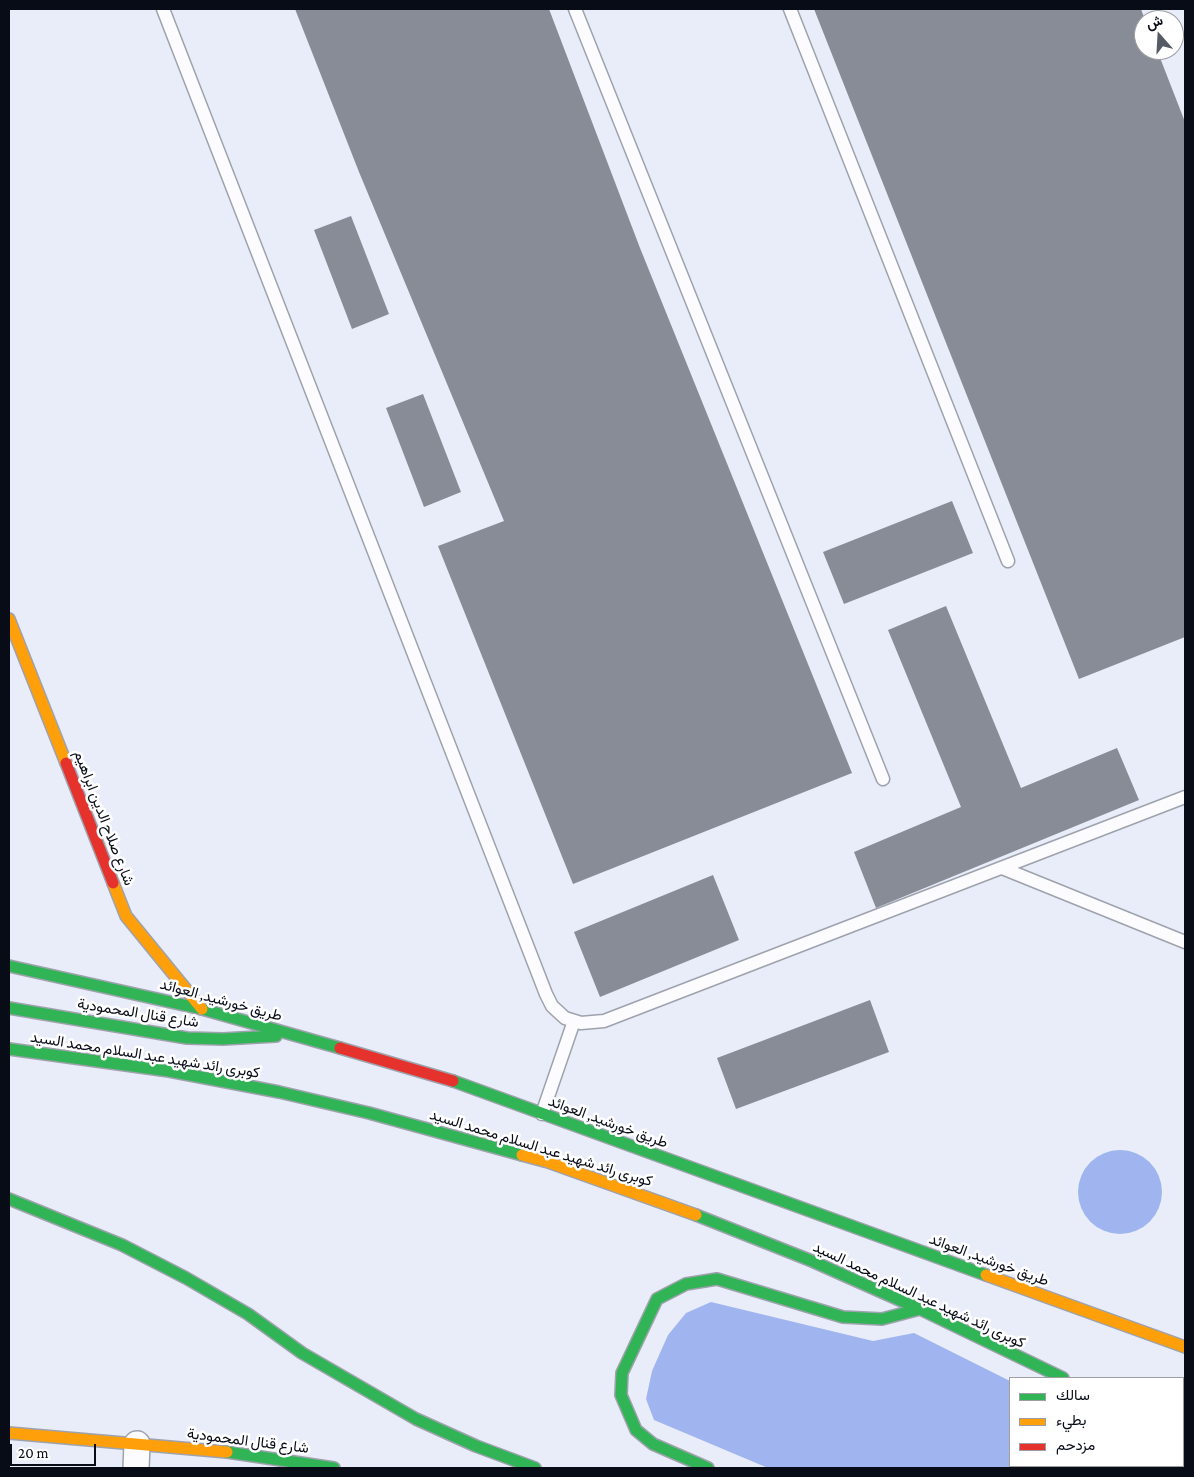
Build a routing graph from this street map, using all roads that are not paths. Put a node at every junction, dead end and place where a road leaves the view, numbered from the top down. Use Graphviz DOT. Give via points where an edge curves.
graph roads {
  1 [pos="163,9"];
  2 [pos="575,9"];
  3 [pos="790,9"];
  4 [pos="1008,562"];
  5 [pos="9,619"];
  6 [pos="883,779"];
  7 [pos="1185,797"];
  8 [pos="1002,868"];
  9 [pos="1185,942"];
  10 [pos="9,966"];
  11 [pos="9,1008"];
  12 [pos="202,1009"];
  13 [pos="574,1021"];
  14 [pos="292,1034"];
  15 [pos="9,1049"];
  16 [pos="542,1114"];
  17 [pos="33,1197"];
  18 [pos="9,1199"];
  19 [pos="56,1216"];
  20 [pos="920,1309"];
  21 [pos="1185,1347"];
  22 [pos="1061,1377"];
  23 [pos="9,1433"];
  24 [pos="136,1456"];
  25 [pos="250,1461"];
  26 [pos="324,1467"];
  27 [pos="535,1468"];
  28 [pos="708,1468"];
  1 -- 13 [label="lane" via="546,994 552,1006 565,1018"];
  2 -- 6 [label="lane"];
  3 -- 4 [label="lane"];
  5 -- 12 [label="main road, شارع صلاح الدين ابراهيم" via="126,916"];
  7 -- 8 [label="lane"];
  8 -- 9 [label="lane"];
  8 -- 13 [label="lane" via="604,1021"];
  10 -- 12 [label="main road, طريق خورشيد, العوائد"];
  11 -- 14 [label="main road, شارع قنال المحمودية" via="187,1038"];
  12 -- 14 [label="main road, طريق خورشيد, العوائد"];
  13 -- 16 [label="lane"];
  14 -- 16 [label="main road, طريق خورشيد, العوائد" via="430,1073"];
  15 -- 20 [label="main road, كوبرى رائد شهيد عبد السلام محمد السيد" via="169,1071 279,1092 459,1136 548,1162 706,1218"];
  16 -- 21 [label="main road, طريق خورشيد, العوائد"];
  17 -- 19 [label="main road"];
  18 -- 19 [label="main road"];
  19 -- 27 [label="main road" via="186,1278 248,1314 334,1372 416,1419"];
  20 -- 22 [label="main road, كوبرى رائد شهيد عبد السلام محمد السيد"];
  20 -- 28 [label="main road" via="882,1319 843,1317 717,1279 686,1284 657,1299 622,1373 621,1395 636,1430 653,1444"];
  23 -- 24 [label="main road, شارع قنال المحمودية"];
  24 -- 25 [label="main road, شارع قنال المحمودية"];
  25 -- 26 [label="main road, شارع قنال المحمودية"];
}
